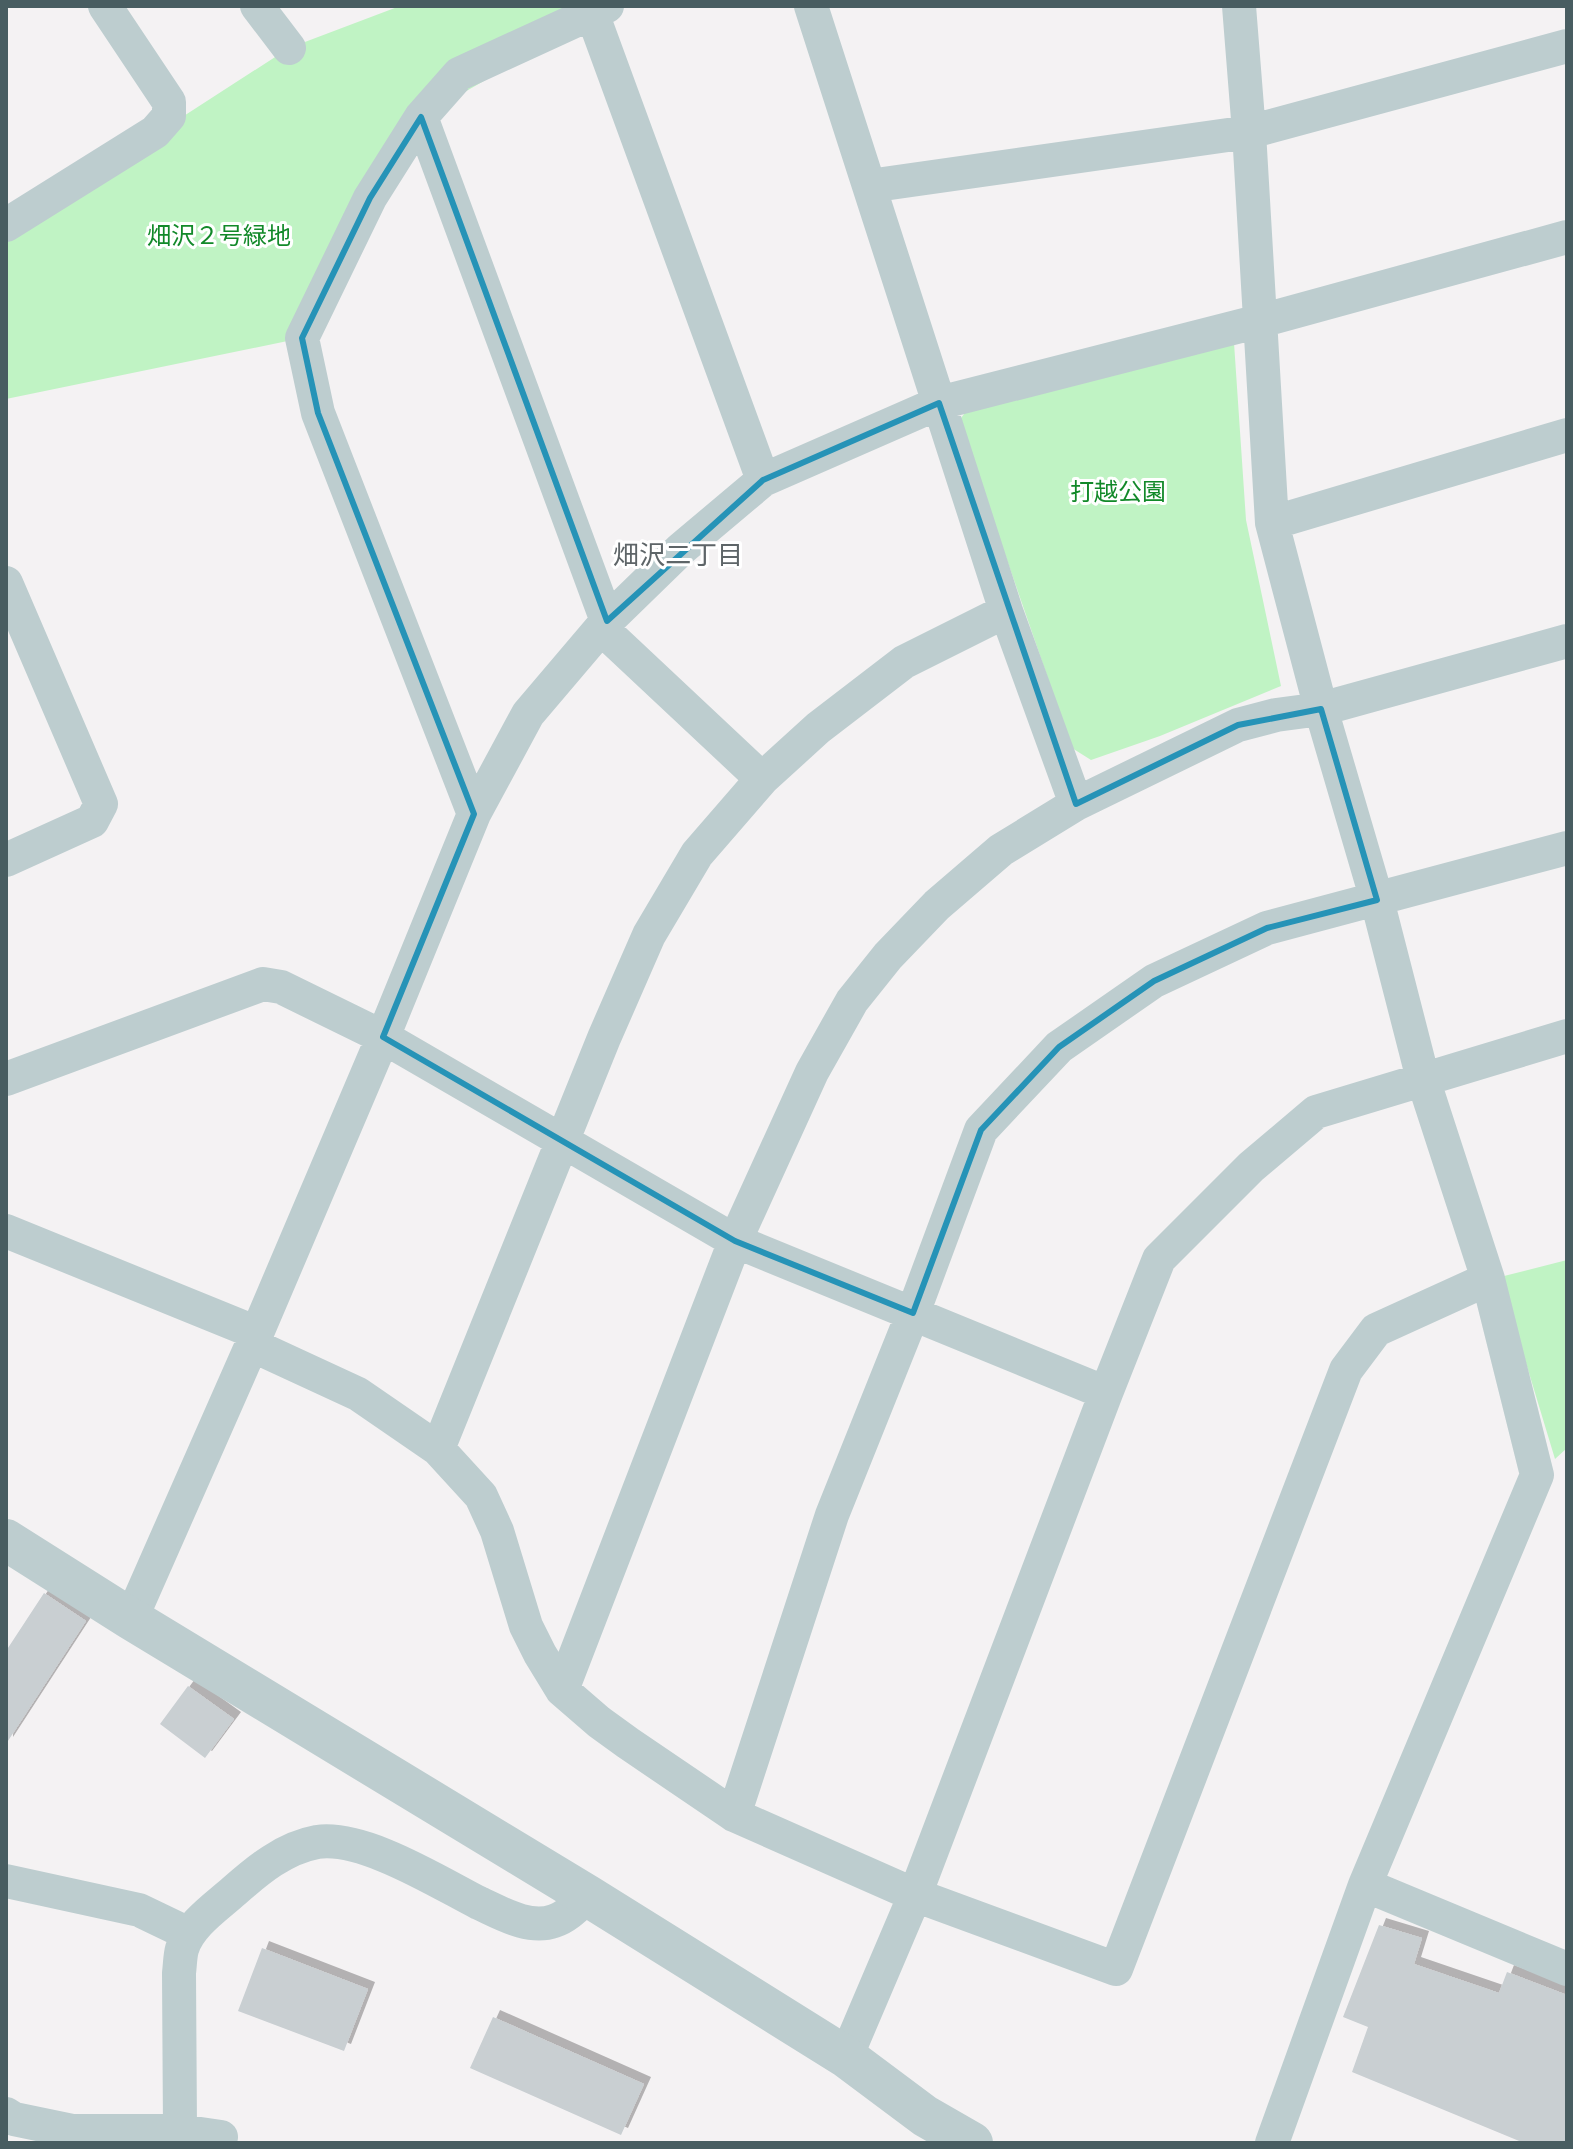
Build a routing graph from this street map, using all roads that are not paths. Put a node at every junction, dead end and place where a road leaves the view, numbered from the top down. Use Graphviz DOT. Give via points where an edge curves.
graph roads {
  1 [pos="105,6"];
  2 [pos="257,6"];
  3 [pos="811,6"];
  4 [pos="1239,6"];
  5 [pos="600,10"];
  6 [pos="1567,46"];
  7 [pos="289,48"];
  8 [pos="421,117"];
  9 [pos="1249,132"];
  10 [pos="869,186"];
  11 [pos="6,225"];
  12 [pos="1567,237"];
  13 [pos="1260,321"];
  14 [pos="939,403"];
  15 [pos="1567,435"];
  16 [pos="763,480"];
  17 [pos="1272,523"];
  18 [pos="6,583"];
  19 [pos="1006,611"];
  20 [pos="604,625"];
  21 [pos="1567,641"];
  22 [pos="1321,709"];
  23 [pos="762,779"];
  24 [pos="1076,804"];
  25 [pos="474,814"];
  26 [pos="1567,848"];
  27 [pos="6,860"];
  28 [pos="1377,900"];
  29 [pos="1567,1036"];
  30 [pos="383,1037"];
  31 [pos="6,1079"];
  32 [pos="1423,1079"];
  33 [pos="562,1142"];
  34 [pos="6,1231"];
  35 [pos="735,1241"];
  36 [pos="1488,1279"];
  37 [pos="913,1313"];
  38 [pos="254,1339"];
  39 [pos="1106,1393"];
  40 [pos="438,1449"];
  41 [pos="6,1540"];
  42 [pos="131,1619"];
  43 [pos="562,1690"];
  44 [pos="734,1815"];
  45 [pos="6,1881"];
  46 [pos="1365,1885"];
  47 [pos="915,1895"];
  48 [pos="588,1896"];
  49 [pos="189,1934"];
  50 [pos="1567,1969"];
  51 [pos="846,2057"];
  52 [pos="6,2115"];
  53 [pos="180,2131"];
  54 [pos="221,2137"];
  55 [pos="972,2143"];
  56 [pos="1272,2143"];
  1 -- 11 [label="street" via="169,102 169,116 155,132"];
  2 -- 7 [label="street"];
  3 -- 10 [label="street"];
  4 -- 9 [label="street"];
  5 -- 8 [label="street" via="459,74"];
  5 -- 16 [label="street"];
  6 -- 9 [label="street"];
  8 -- 20 [label="street"];
  8 -- 25 [label="street" via="370,198 302,338 318,413"];
  9 -- 10 [label="street"];
  9 -- 13 [label="street"];
  10 -- 14 [label="street"];
  12 -- 13 [label="street"];
  13 -- 14 [label="street"];
  13 -- 17 [label="street"];
  14 -- 16 [label="street"];
  14 -- 19 [label="street"];
  15 -- 17 [label="street"];
  16 -- 20 [label="street" via="681,549"];
  17 -- 22 [label="street"];
  18 -- 27 [label="street" via="101,804 92,821"];
  19 -- 23 [label="street" via="904,662"];
  19 -- 24 [label="street"];
  20 -- 23 [label="street"];
  20 -- 25 [label="street" via="528,714"];
  21 -- 22 [label="street"];
  22 -- 24 [label="street" via="1238,725"];
  22 -- 28 [label="street"];
  23 -- 33 [label="street" via="697,854 649,935"];
  24 -- 35 [label="street" via="1001,850 937,905 852,1001 812,1072"];
  25 -- 30 [label="street"];
  26 -- 28 [label="street"];
  28 -- 32 [label="street"];
  28 -- 37 [label="street" via="1267,928 1154,981 1059,1047 981,1130"];
  29 -- 32 [label="street"];
  30 -- 31 [label="street" via="281,987 263,984"];
  30 -- 33 [label="street"];
  30 -- 38 [label="street"];
  32 -- 36 [label="street"];
  32 -- 39 [label="street" via="1316,1112 1251,1167 1159,1259"];
  33 -- 35 [label="street"];
  33 -- 40 [label="street"];
  34 -- 38 [label="street"];
  35 -- 37 [label="street"];
  35 -- 43 [label="street"];
  36 -- 46 [label="street" via="1537,1475"];
  36 -- 47 [label="street" via="1376,1330 1346,1370 1116,1969"];
  37 -- 39 [label="street"];
  37 -- 44 [label="street" via="832,1515"];
  38 -- 40 [label="street" via="358,1394"];
  38 -- 42 [label="street"];
  39 -- 47 [label="street"];
  40 -- 43 [label="street" via="481,1496 526,1626"];
  41 -- 42 [label="street"];
  42 -- 48 [label="street"];
  43 -- 44 [label="street" via="599,1722"];
  44 -- 47 [label="street"];
  45 -- 49 [label="street" via="139,1910"];
  46 -- 50 [label="street"];
  46 -- 56 [label="street"];
  47 -- 51 [label="street"];
  48 -- 49 [label="street" via="553,1922 530,1923 381,1854 341,1841 317,1842 263,1866"];
  48 -- 51 [label="street"];
  49 -- 53 [label="street" via="179,1973"];
  51 -- 55 [label="street" via="925,2116"];
  52 -- 53 [label="street" via="72,2131"];
  53 -- 54 [label="street"];
}
